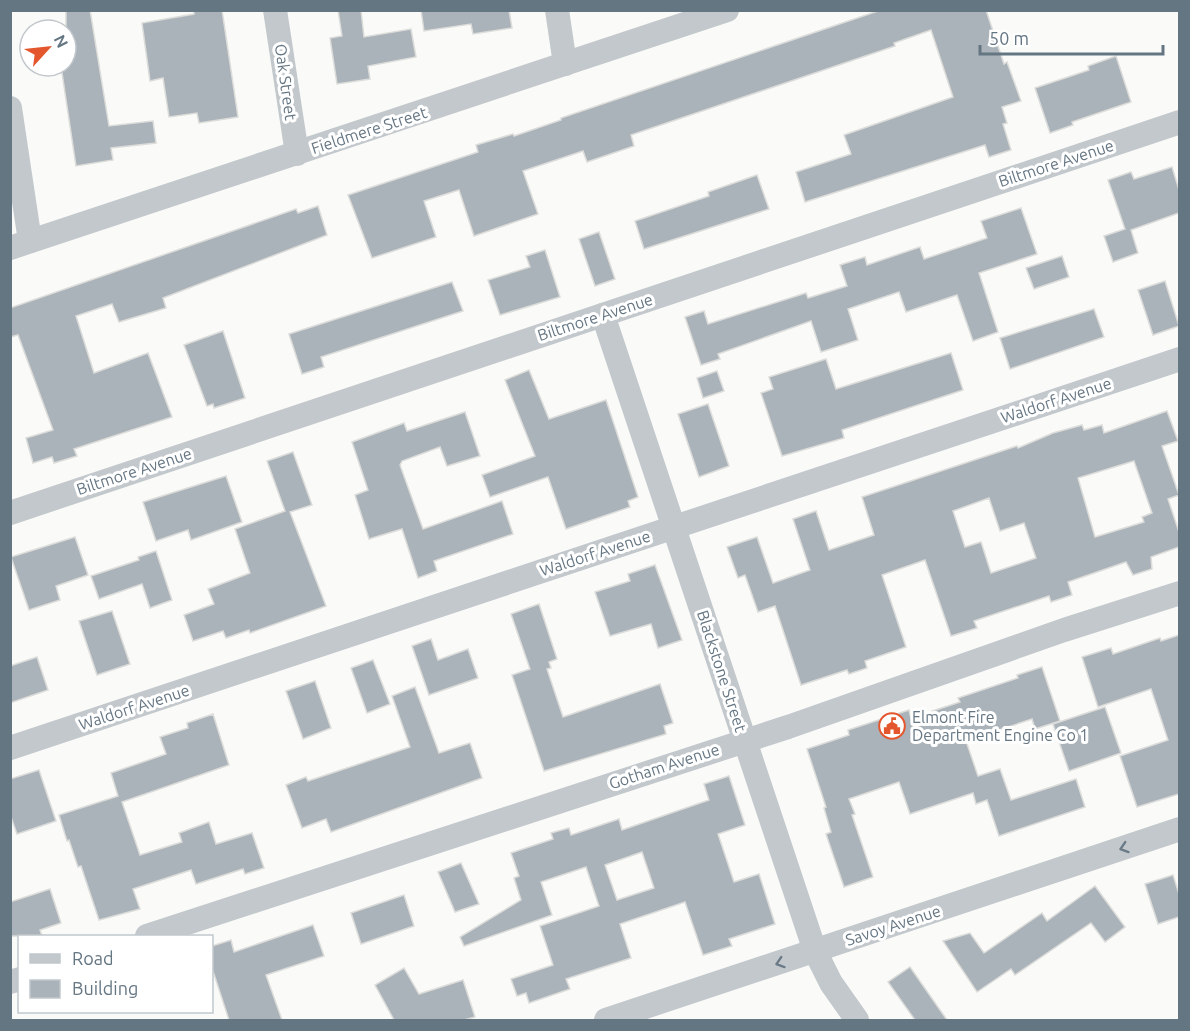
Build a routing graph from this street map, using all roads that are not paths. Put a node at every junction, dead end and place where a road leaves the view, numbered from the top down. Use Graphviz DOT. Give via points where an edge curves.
graph roads {
  1 [pos="276,10"];
  2 [pos="557,10"];
  3 [pos="727,10"];
  4 [pos="565,64"];
  5 [pos="10,108"];
  6 [pos="1179,122"];
  7 [pos="297,154"];
  8 [pos="20,245"];
  9 [pos="603,315"];
  10 [pos="1179,359"];
  11 [pos="10,513"];
  12 [pos="674,527"];
  13 [pos="1179,593"];
  14 [pos="744,740"];
  15 [pos="10,748"];
  16 [pos="1179,829"];
  17 [pos="150,935"];
  18 [pos="815,951"];
  19 [pos="606,1020"];
  20 [pos="857,1020"];
  1 -- 7 [label="street, Oak Street"];
  2 -- 4 [label="street"];
  3 -- 4 [label="street, Fieldmere Street"];
  4 -- 7 [label="street, Fieldmere Street"];
  5 -- 8 [label="street"];
  6 -- 9 [label="street, Biltmore Avenue"];
  7 -- 8 [label="street, Fieldmere Street"];
  9 -- 11 [label="street, Biltmore Avenue"];
  9 -- 12 [label="street, Blackstone Street"];
  10 -- 12 [label="street, Waldorf Avenue"];
  12 -- 14 [label="street, Blackstone Street"];
  12 -- 15 [label="street, Waldorf Avenue"];
  13 -- 14 [label="street, Gotham Avenue"];
  14 -- 17 [label="street, Gotham Avenue"];
  14 -- 18 [label="street, Blackstone Street"];
  16 -- 18 [label="street, Savoy Avenue, one-way"];
  18 -- 19 [label="street, Savoy Avenue, one-way"];
  18 -- 20 [label="street, Blackstone Street"];
}
